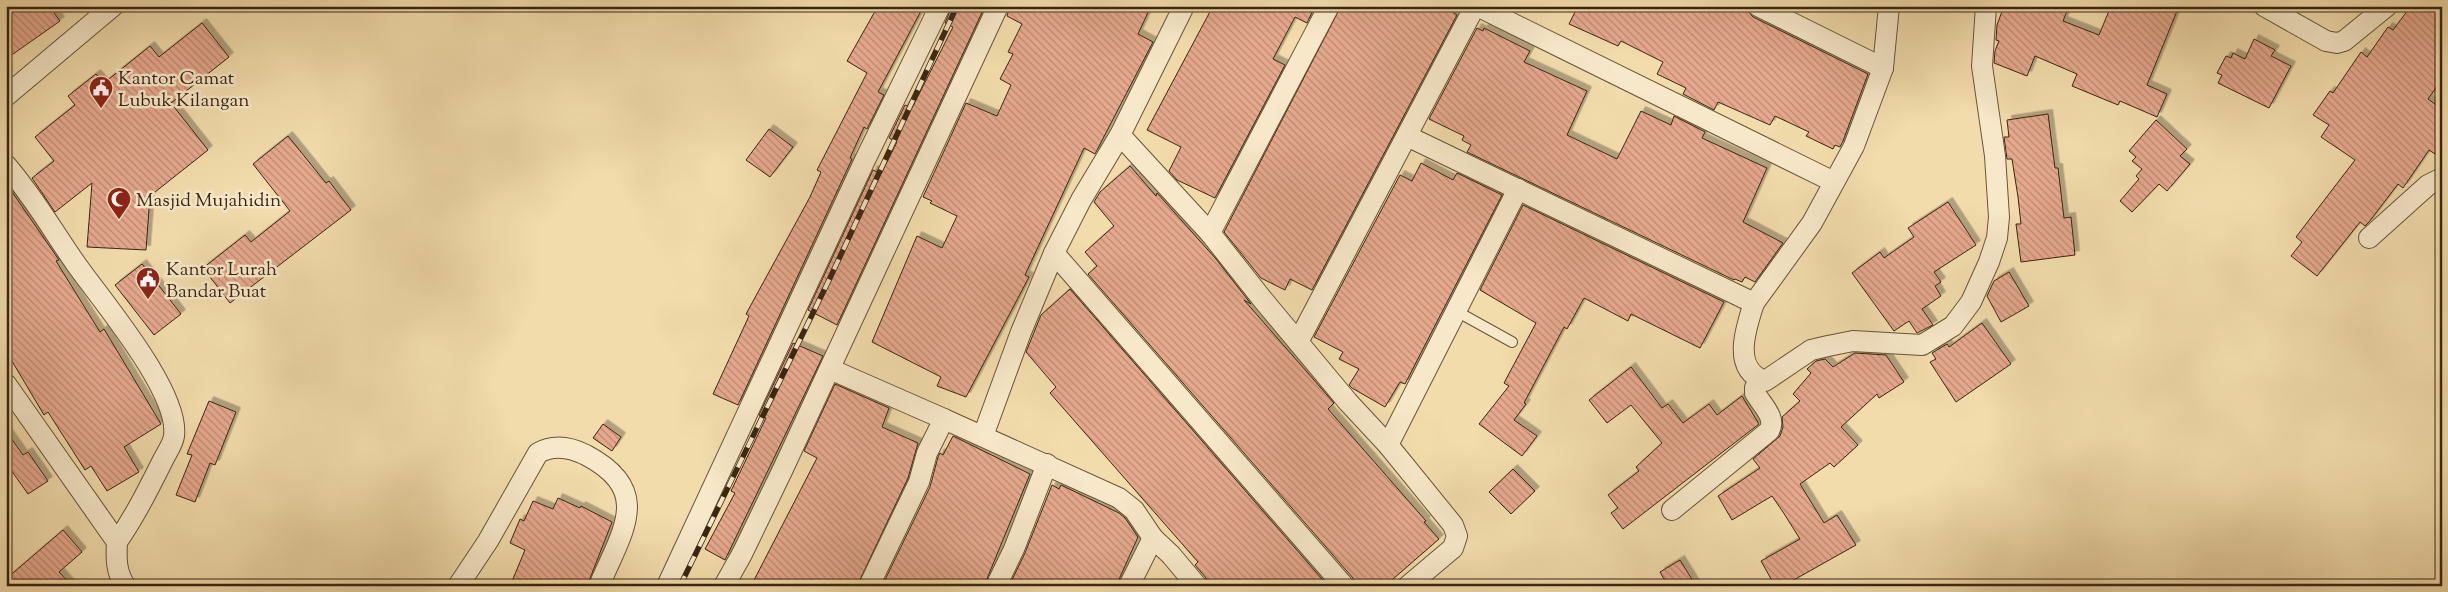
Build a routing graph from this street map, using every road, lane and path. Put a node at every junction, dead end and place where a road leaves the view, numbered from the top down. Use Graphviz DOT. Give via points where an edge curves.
graph roads {
  1 [pos="113,6"];
  2 [pos="940,6"];
  3 [pos="998,6"];
  4 [pos="1184,6"];
  5 [pos="1329,6"];
  6 [pos="1476,6"];
  7 [pos="1758,6"];
  8 [pos="1889,6"];
  9 [pos="1986,6"];
  10 [pos="2264,6"];
  11 [pos="2387,6"];
  12 [pos="1882,68"];
  13 [pos="6,96"];
  14 [pos="1120,135"];
  15 [pos="1407,136"];
  16 [pos="6,165"];
  17 [pos="2442,178"];
  18 [pos="1834,182"];
  19 [pos="1518,189"];
  20 [pos="1210,234"];
  21 [pos="2369,238"];
  22 [pos="1054,253"];
  23 [pos="1754,303"];
  24 [pos="1456,311"];
  25 [pos="1298,342"];
  26 [pos="1512,342"];
  27 [pos="830,369"];
  28 [pos="1759,379"];
  29 [pos="6,384"];
  30 [pos="944,419"];
  31 [pos="983,436"];
  32 [pos="1388,445"];
  33 [pos="1047,464"];
  34 [pos="1672,510"];
  35 [pos="1153,538"];
  36 [pos="116,542"];
  37 [pos="125,586"];
  38 [pos="458,586"];
  39 [pos="599,586"];
  40 [pos="666,586"];
  41 [pos="724,586"];
  42 [pos="869,586"];
  43 [pos="996,586"];
  44 [pos="1129,586"];
  45 [pos="1197,586"];
  46 [pos="1344,586"];
  47 [pos="1408,586"];
  1 -- 13 [label="street"];
  2 -- 40 [label="street"];
  3 -- 27 [label="street"];
  4 -- 14 [label="street"];
  5 -- 20 [label="street"];
  6 -- 15 [label="street"];
  6 -- 18 [label="street"];
  7 -- 12 [label="street"];
  8 -- 12 [label="street"];
  9 -- 28 [label="street" via="1982,66 1995,156 1999,216 1997,238 1971,302 1953,326 1922,344 1853,341 1828,346 1810,350 1772,378"];
  10 -- 11 [label="street" via="2326,41 2337,43 2344,41"];
  12 -- 18 [label="street" via="1854,146"];
  14 -- 20 [label="street"];
  14 -- 22 [label="street" via="1080,200"];
  15 -- 19 [label="street"];
  15 -- 25 [label="street"];
  16 -- 36 [label="street" via="27,189 132,342 154,376 175,422 174,438 140,506"];
  17 -- 21 [label="street" via="2428,185"];
  18 -- 23 [label="street" via="1812,223"];
  19 -- 23 [label="street"];
  19 -- 24 [label="street"];
  20 -- 25 [label="street"];
  22 -- 31 [label="street"];
  22 -- 46 [label="street"];
  23 -- 28 [label="street" via="1745,332 1744,351 1745,362"];
  24 -- 26 [label="lane"];
  24 -- 32 [label="street"];
  25 -- 32 [label="street"];
  27 -- 30 [label="street"];
  27 -- 41 [label="street"];
  28 -- 34 [label="street" via="1755,393 1771,419 1769,432"];
  29 -- 36 [label="street"];
  30 -- 31 [label="street"];
  30 -- 42 [label="street" via="919,482"];
  31 -- 33 [label="street"];
  32 -- 47 [label="street" via="1457,531 1453,548"];
  33 -- 35 [label="street" via="1119,498 1134,510"];
  33 -- 43 [label="street"];
  35 -- 44 [label="street"];
  35 -- 45 [label="street" via="1172,555"];
  36 -- 37 [label="street" via="118,574"];
  38 -- 39 [label="street" via="488,541 538,453 546,448 562,447 576,450 600,463 621,483 627,497 625,524"];
}
